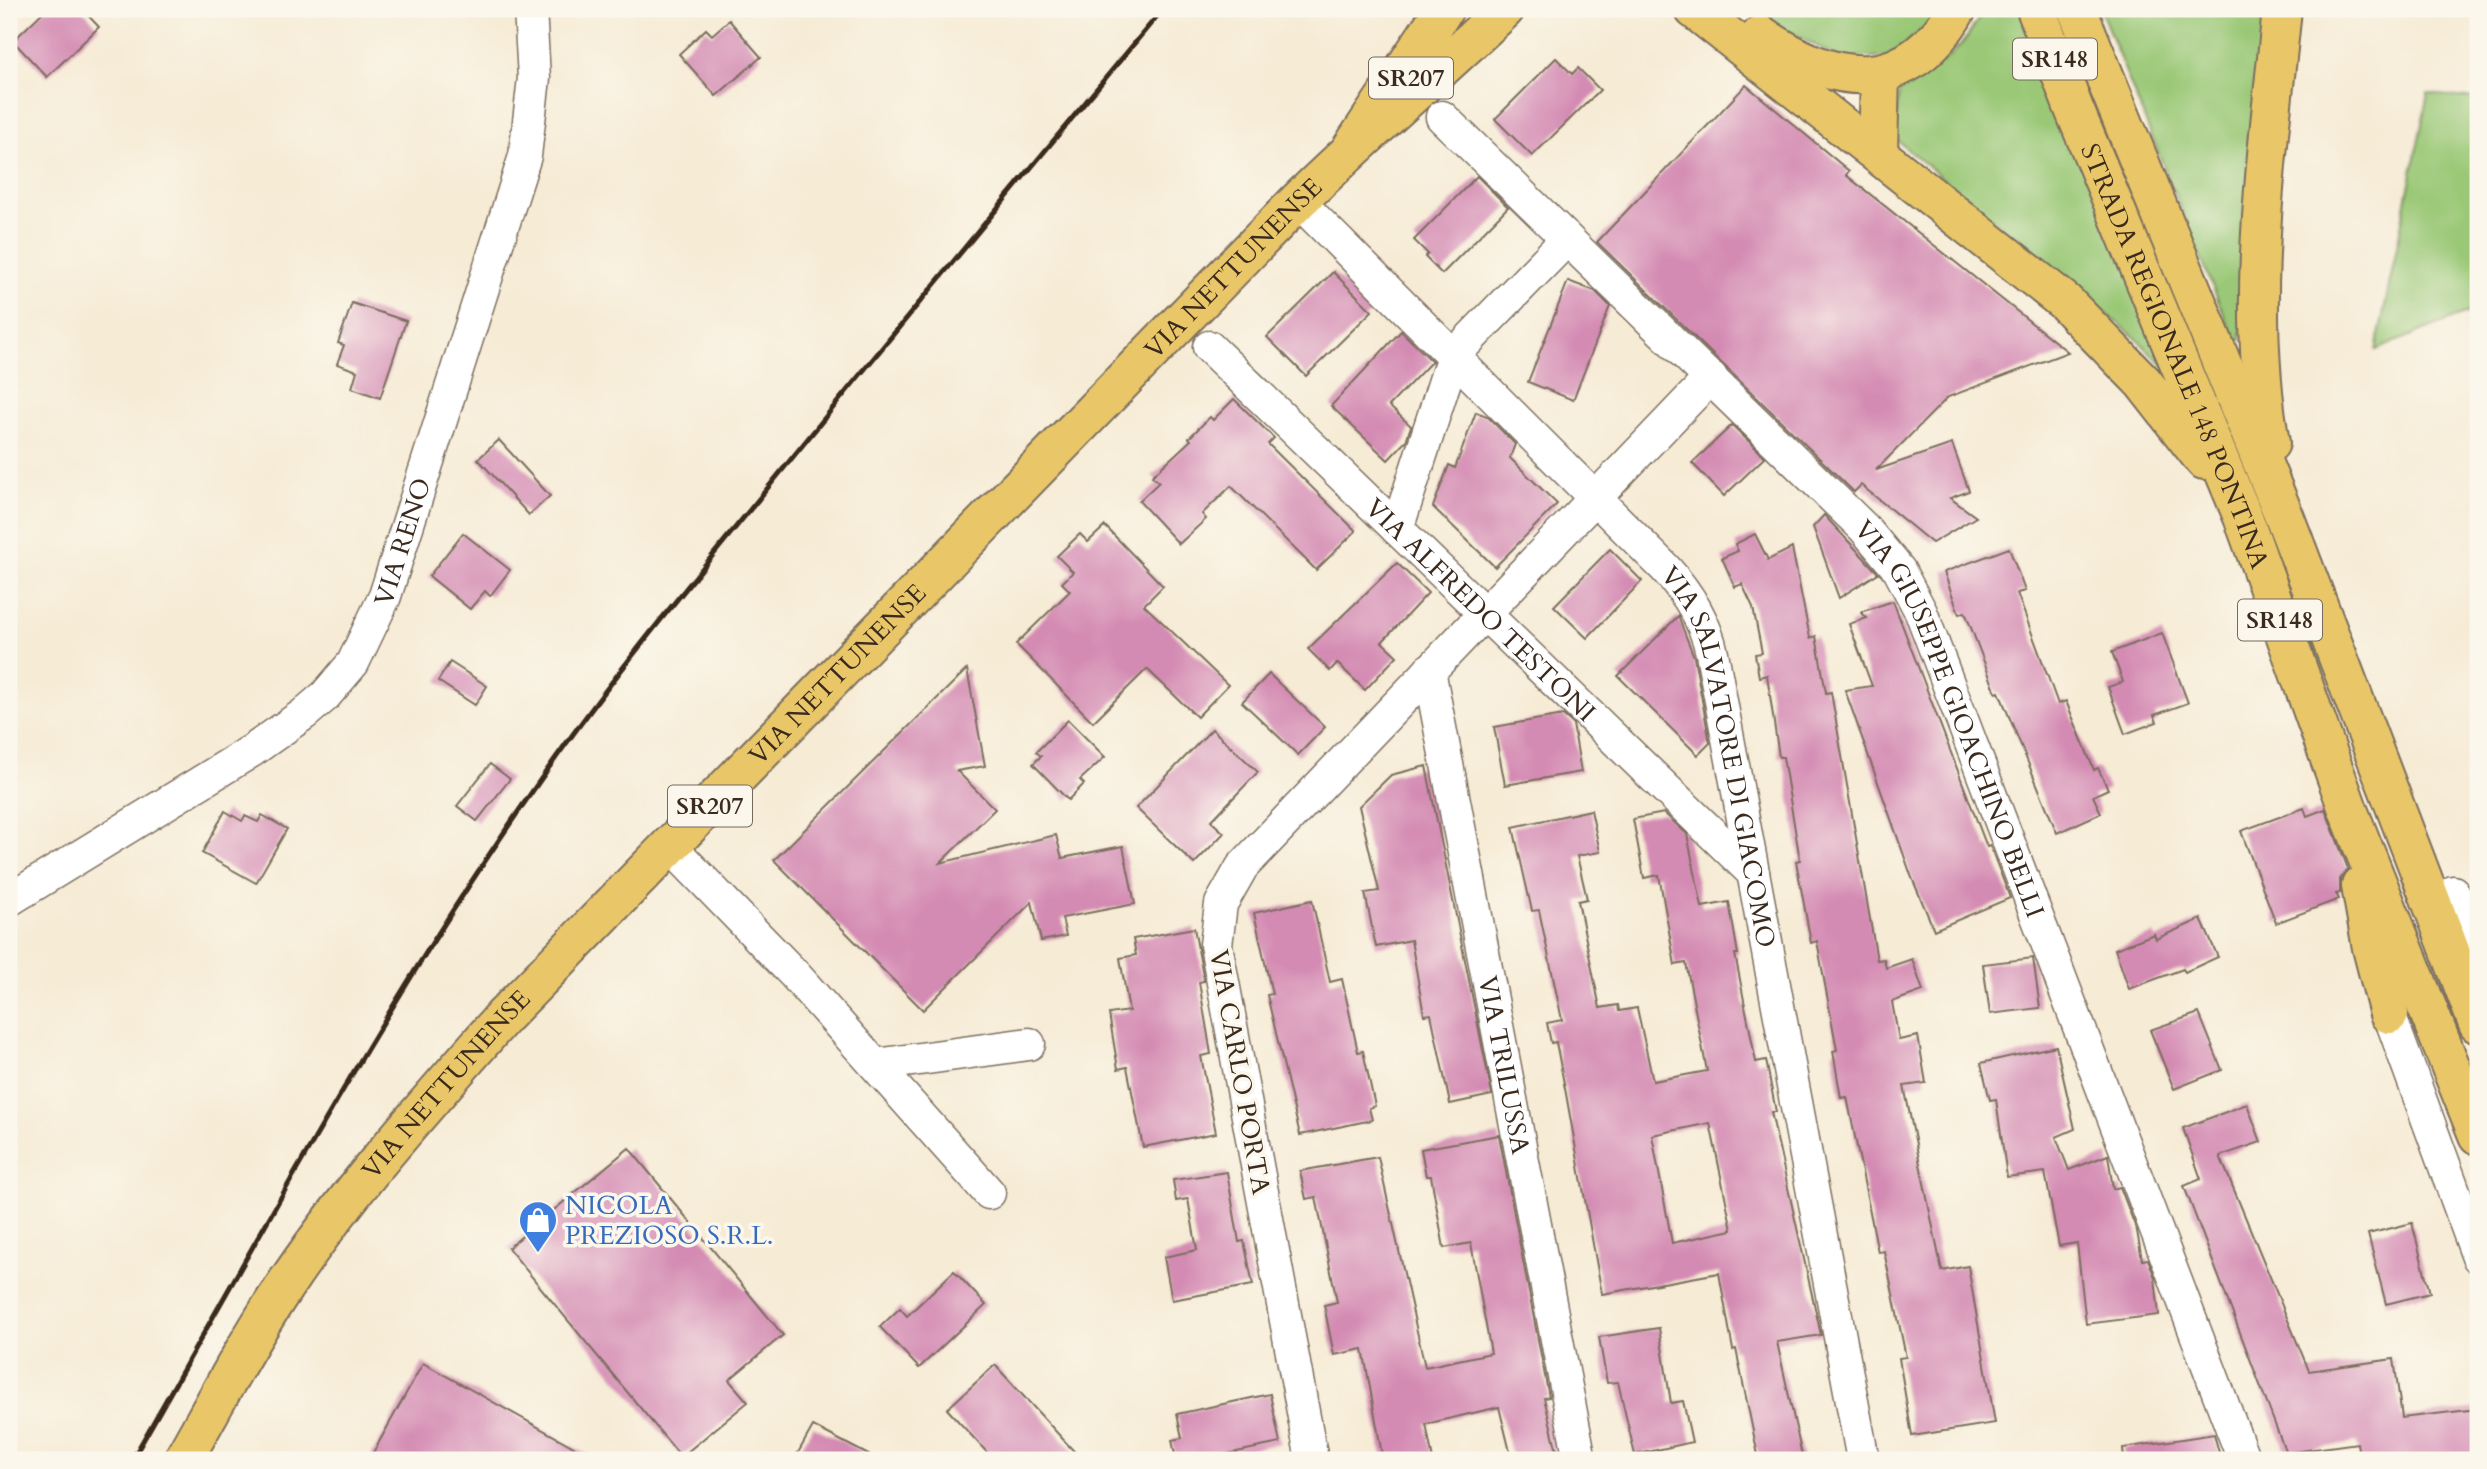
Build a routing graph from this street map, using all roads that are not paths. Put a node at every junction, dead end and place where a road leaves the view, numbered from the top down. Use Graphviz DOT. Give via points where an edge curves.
graph roads {
  1 [pos="530,9"];
  2 [pos="1444,9"];
  3 [pos="1472,9"];
  4 [pos="1505,9"];
  5 [pos="1694,9"];
  6 [pos="1732,9"];
  7 [pos="1957,9"];
  8 [pos="2036,9"];
  9 [pos="2077,9"];
  10 [pos="2283,9"];
  11 [pos="1880,74"];
  12 [pos="1442,117"];
  13 [pos="1351,149"];
  14 [pos="1878,152"];
  15 [pos="1298,201"];
  16 [pos="1567,239"];
  17 [pos="1209,347"];
  18 [pos="1453,356"];
  19 [pos="1711,377"];
  20 [pos="1596,499"];
  21 [pos="2243,517"];
  22 [pos="2285,518"];
  23 [pos="1397,529"];
  24 [pos="1483,614"];
  25 [pos="1429,670"];
  26 [pos="2384,784"];
  27 [pos="2349,812"];
  28 [pos="670,846"];
  29 [pos="1752,873"];
  30 [pos="2453,892"];
  31 [pos="9,900"];
  32 [pos="2478,939"];
  33 [pos="2389,1014"];
  34 [pos="2478,1024"];
  35 [pos="1029,1044"];
  36 [pos="876,1065"];
  37 [pos="2478,1135"];
  38 [pos="989,1193"];
  39 [pos="2478,1257"];
  40 [pos="183,1460"];
  41 [pos="1311,1460"];
  42 [pos="1580,1460"];
  43 [pos="1863,1460"];
  44 [pos="2244,1460"];
  1 -- 31 [label="street, VIA RENO" via="534,88 525,156 385,596 359,654 325,696 271,738"];
  2 -- 13 [label="main road"];
  3 -- 13 [label="main road, SR207"];
  4 -- 13 [label="main road, VIA NETTUNENSE / SR207"];
  5 -- 14 [label="main road"];
  6 -- 11 [label="main road" via="1763,36 1805,62 1840,73"];
  7 -- 11 [label="main road" via="1923,53"];
  8 -- 21 [label="main road, STRADA REGIONALE 148 PONTINA / SR148"];
  9 -- 22 [label="main road, STRADA REGIONALE 148 PONTINA / SR148"];
  10 -- 22 [label="main road" via="2267,166 2259,337 2262,393"];
  11 -- 14 [label="main road"];
  12 -- 16 [label="street, VIA GIUSEPPE GIOACHINO BELLI"];
  13 -- 15 [label="main road, VIA NETTUNENSE / SR207"];
  14 -- 21 [label="main road" via="2065,302 2103,338 2178,425"];
  15 -- 18 [label="street, VIA SALVATORE DI GIACOMO"];
  15 -- 28 [label="main road, VIA NETTUNENSE / SR207"];
  16 -- 18 [label="street"];
  16 -- 19 [label="street, VIA GIUSEPPE GIOACHINO BELLI"];
  17 -- 23 [label="street, VIA ALFREDO TESTONI"];
  18 -- 20 [label="street, VIA SALVATORE DI GIACOMO"];
  18 -- 23 [label="street"];
  19 -- 20 [label="street, VIA CARLO PORTA"];
  19 -- 44 [label="street, VIA GIUSEPPE GIOACHINO BELLI" via="1872,536 1918,604"];
  20 -- 24 [label="street, VIA CARLO PORTA"];
  20 -- 29 [label="street, VIA SALVATORE DI GIACOMO" via="1673,577 1703,625"];
  21 -- 27 [label="main road, STRADA REGIONALE 148 PONTINA / SR148"];
  22 -- 26 [label="main road, STRADA REGIONALE 148 PONTINA / SR148"];
  23 -- 24 [label="street, VIA ALFREDO TESTONI"];
  24 -- 25 [label="street, VIA CARLO PORTA"];
  24 -- 29 [label="street, VIA ALFREDO TESTONI"];
  25 -- 41 [label="street, VIA CARLO PORTA" via="1242,867 1221,904 1215,927"];
  25 -- 42 [label="street, VIA TRILUSSA"];
  26 -- 30 [label="main road"];
  26 -- 34 [label="main road, STRADA REGIONALE 148 PONTINA / SR148"];
  27 -- 33 [label="main road" via="2372,948"];
  27 -- 37 [label="main road, STRADA REGIONALE 148 PONTINA / SR148"];
  28 -- 36 [label="street"];
  28 -- 40 [label="main road, VIA NETTUNENSE / SR207" via="503,1017 363,1181 281,1291"];
  29 -- 43 [label="street, VIA SALVATORE DI GIACOMO"];
  30 -- 32 [label="street"];
  33 -- 39 [label="street"];
  35 -- 36 [label="street"];
  36 -- 38 [label="street"];
}
